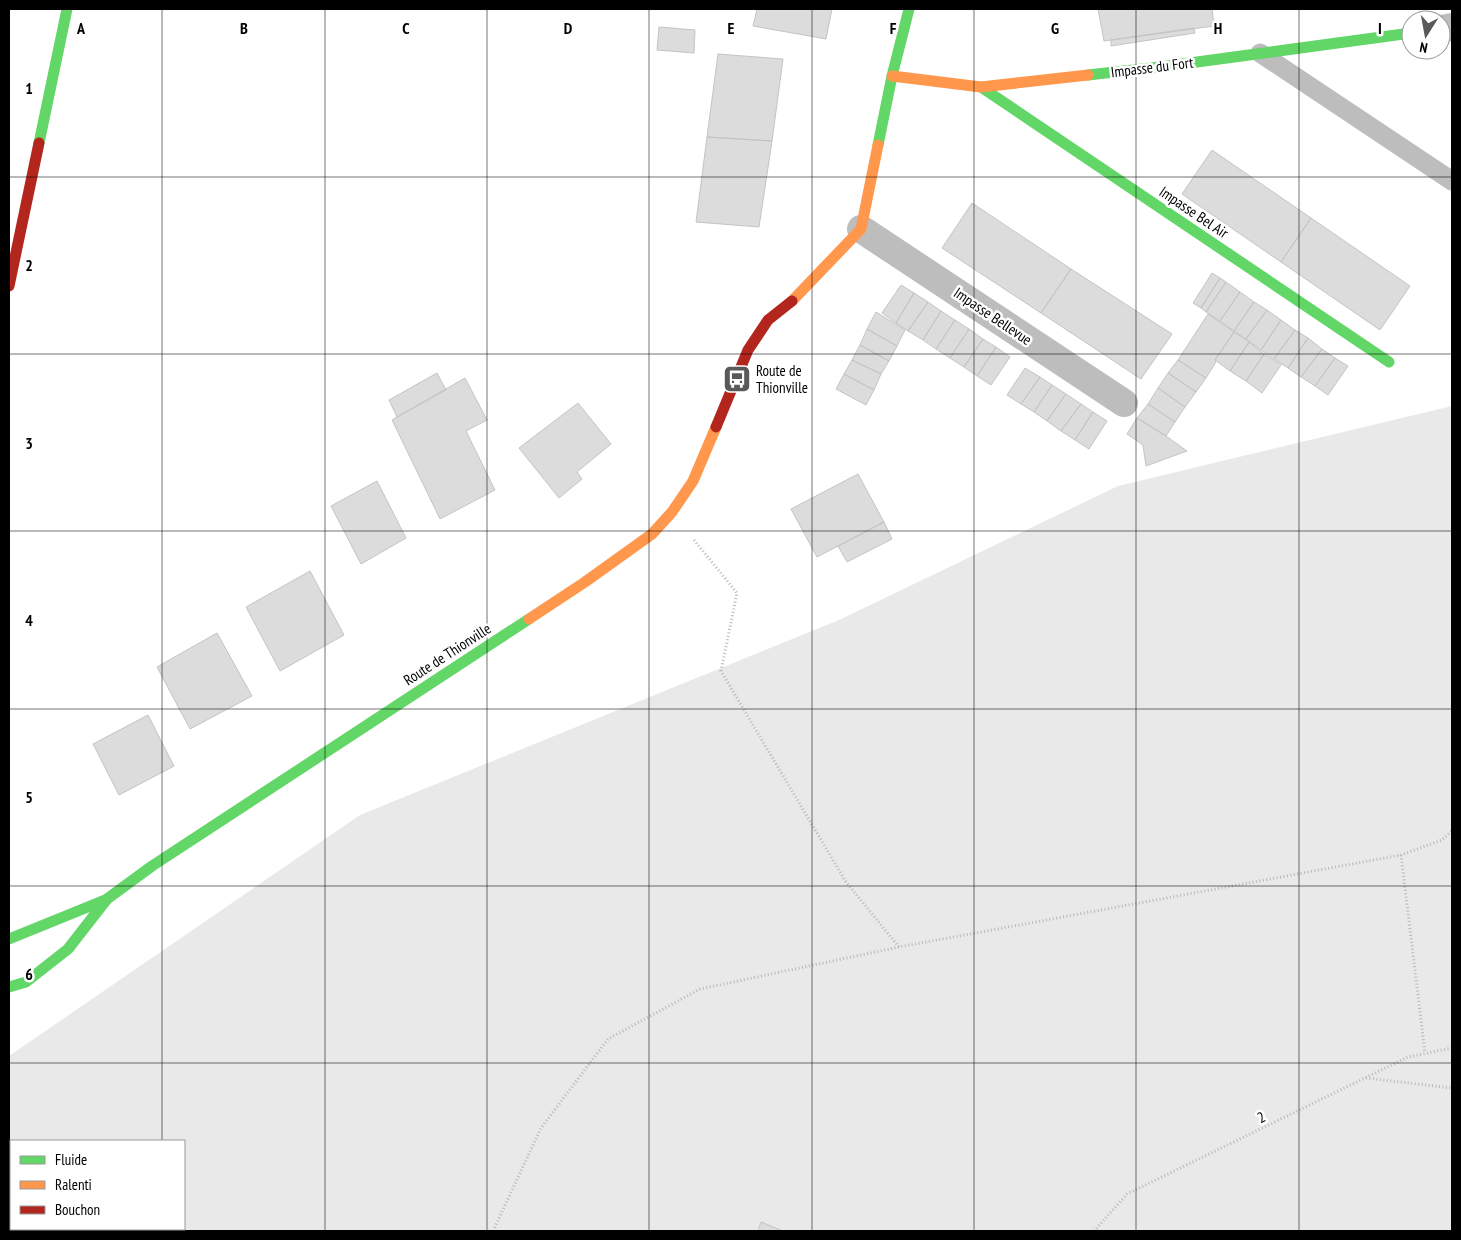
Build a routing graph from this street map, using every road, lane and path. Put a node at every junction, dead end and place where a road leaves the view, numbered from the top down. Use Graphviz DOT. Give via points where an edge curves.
graph roads {
  1 [pos="67,9"];
  2 [pos="909,9"];
  3 [pos="1401,34"];
  4 [pos="1260,53"];
  5 [pos="892,76"];
  6 [pos="981,87"];
  7 [pos="1452,181"];
  8 [pos="862,229"];
  9 [pos="9,286"];
  10 [pos="1389,362"];
  11 [pos="1124,403"];
  12 [pos="672,512"];
  13 [pos="1452,831"];
  14 [pos="1401,855"];
  15 [pos="107,899"];
  16 [pos="9,939"];
  17 [pos="899,947"];
  18 [pos="9,987"];
  19 [pos="1452,1048"];
  20 [pos="1425,1053"];
  21 [pos="1366,1078"];
  22 [pos="1452,1088"];
  23 [pos="493,1231"];
  24 [pos="1094,1231"];
  1 -- 9 [label="street"];
  2 -- 5 [label="street"];
  3 -- 4 [label="street, Impasse du Fort"];
  4 -- 6 [label="street, Impasse du Fort"];
  4 -- 7 [label="lane"];
  5 -- 6 [label="street, Impasse du Fort"];
  5 -- 8 [label="street"];
  6 -- 10 [label="street, Impasse Bel Air"];
  8 -- 11 [label="street, Impasse Bellevue"];
  8 -- 12 [label="street, Route de Thionville" via="797,297 768,320 748,350 693,481"];
  12 -- 15 [label="street, Route de Thionville" via="652,534 585,582 152,866"];
  12 -- 17 [label="path" via="736,593 721,671 846,882"];
  13 -- 14 [label="path" via="1442,840"];
  14 -- 17 [label="path"];
  14 -- 20 [label="path"];
  15 -- 16 [label="street, Route de Thionville"];
  15 -- 18 [label="street, Route de Thionville" via="68,949 26,982"];
  17 -- 23 [label="path" via="700,989 608,1039 541,1128"];
  19 -- 20 [label="path, 2"];
  20 -- 21 [label="path, 2" via="1408,1057"];
  21 -- 22 [label="path"];
  21 -- 24 [label="path, 2" via="1127,1194"];
}
